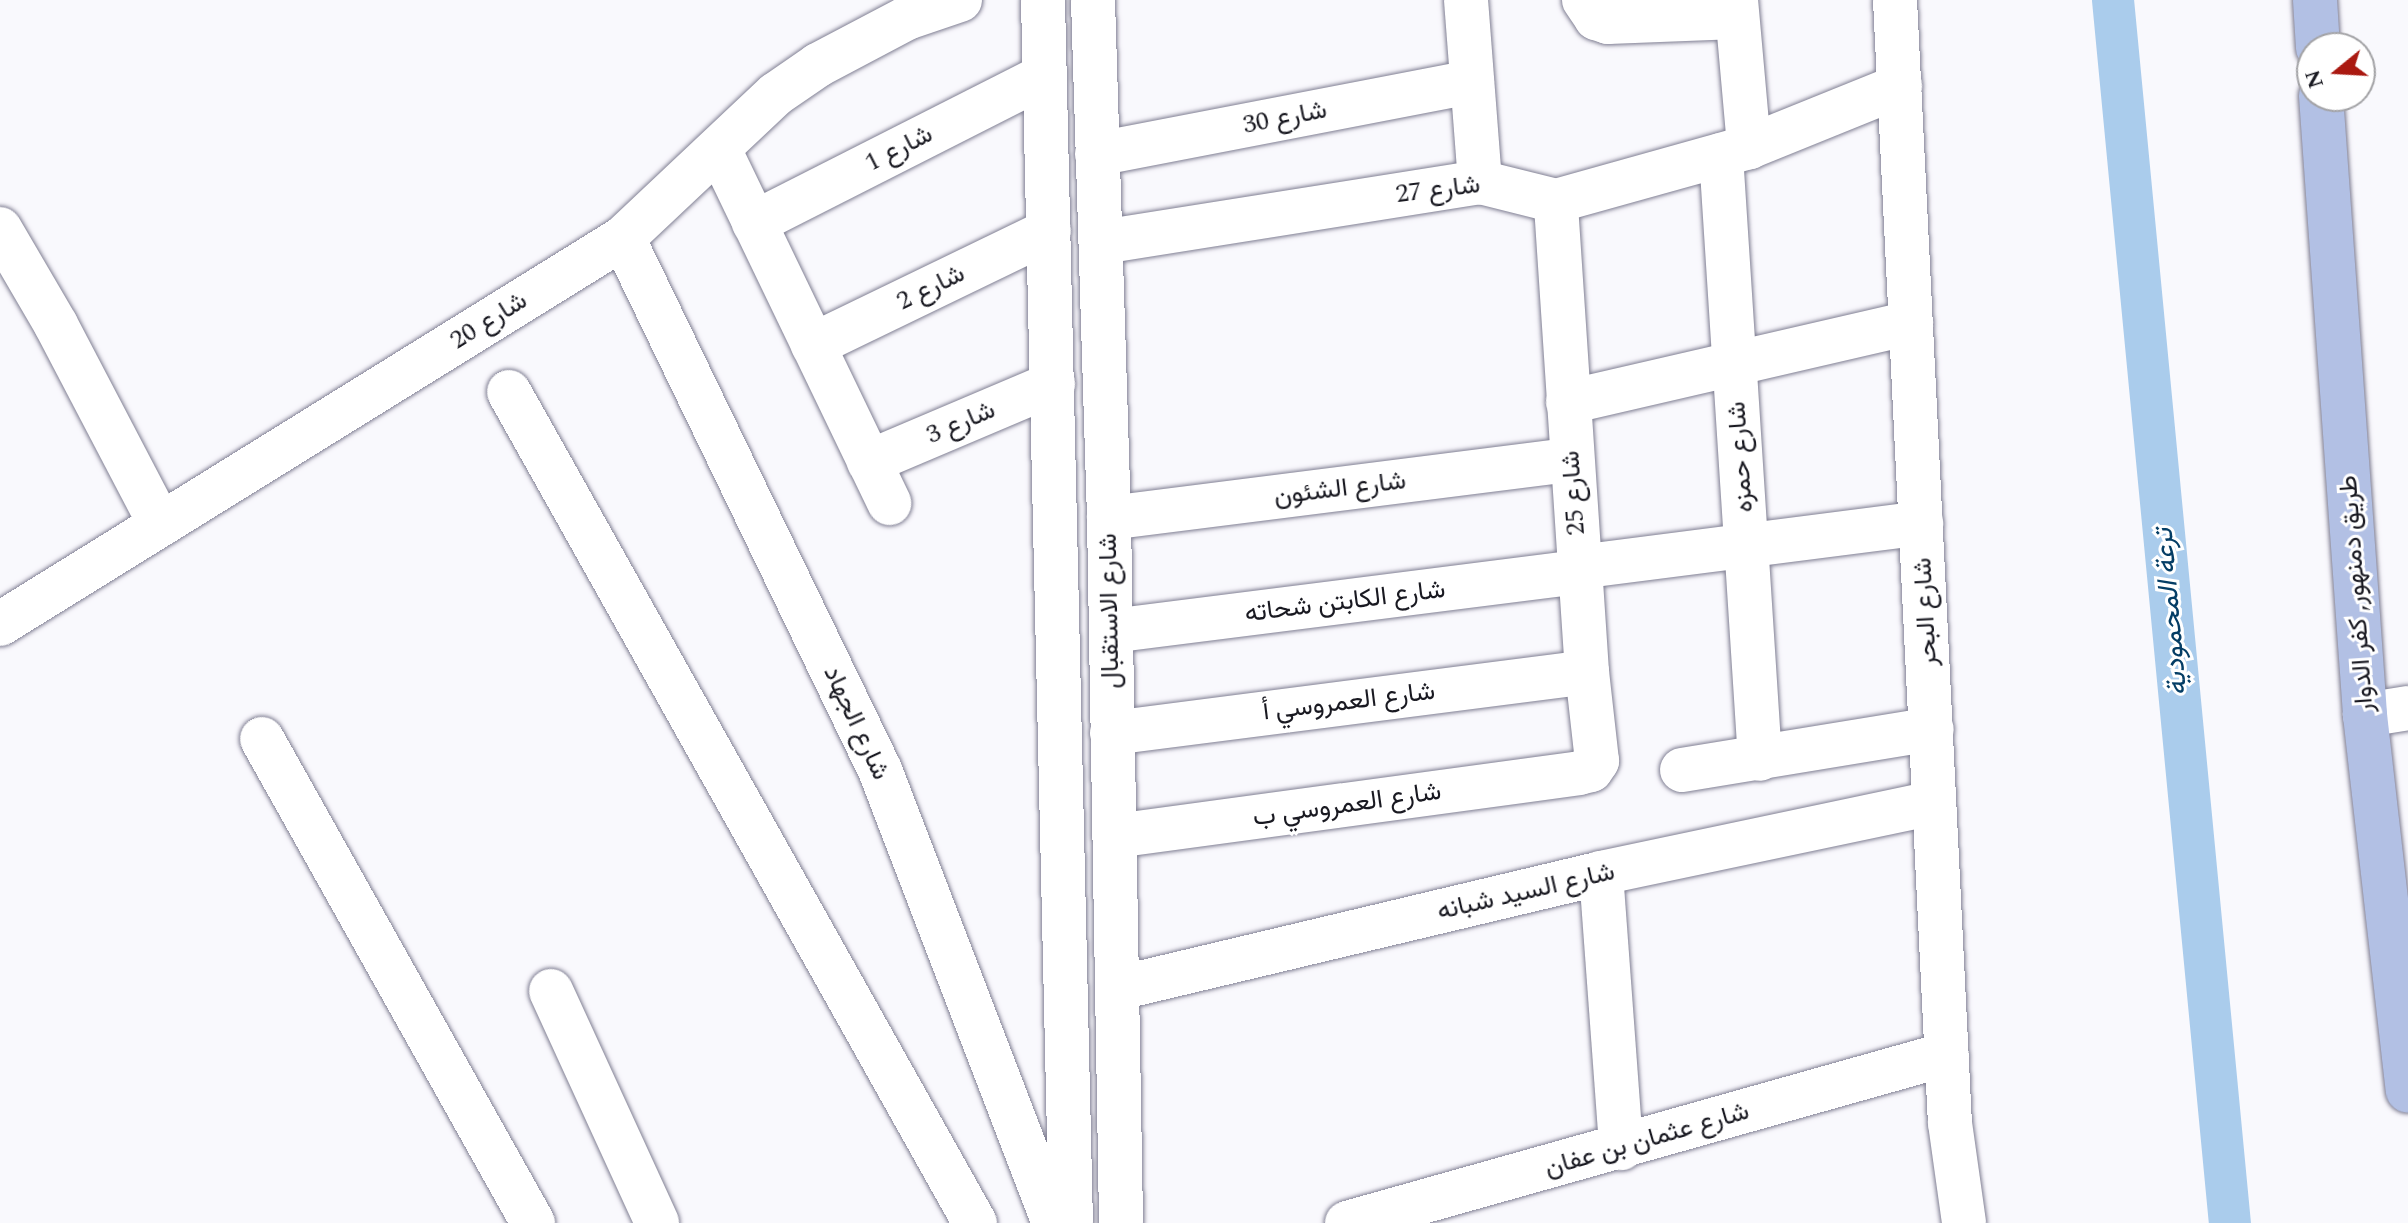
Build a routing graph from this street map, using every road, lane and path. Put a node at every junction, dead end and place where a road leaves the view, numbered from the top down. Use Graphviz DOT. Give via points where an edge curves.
graph roads {
  1 [pos="956,0"];
  2 [pos="1043,0"];
  3 [pos="1093,0"];
  4 [pos="1466,0"];
  5 [pos="1584,0"];
  6 [pos="1895,0"];
  7 [pos="2315,0"];
  8 [pos="1736,8"];
  9 [pos="2317,32"];
  10 [pos="1044,76"];
  11 [pos="1472,82"];
  12 [pos="1900,86"];
  13 [pos="2322,112"];
  14 [pos="719,149"];
  15 [pos="1735,151"];
  16 [pos="1097,154"];
  17 [pos="1480,182"];
  18 [pos="1556,201"];
  19 [pos="754,223"];
  20 [pos="0,229"];
  21 [pos="1049,231"];
  22 [pos="623,238"];
  23 [pos="1102,242"];
  24 [pos="1911,323"];
  25 [pos="813,345"];
  26 [pos="1734,365"];
  27 [pos="1053,384"];
  28 [pos="509,392"];
  29 [pos="1568,402"];
  30 [pos="1571,460"];
  31 [pos="869,462"];
  32 [pos="889,503"];
  33 [pos="1109,518"];
  34 [pos="1921,523"];
  35 [pos="160,524"];
  36 [pos="1747,545"];
  37 [pos="1579,570"];
  38 [pos="0,624"];
  39 [pos="1111,631"];
  40 [pos="1587,672"];
  41 [pos="2408,708"];
  42 [pos="2365,715"];
  43 [pos="1932,729"];
  44 [pos="1112,733"];
  45 [pos="262,739"];
  46 [pos="1760,759"];
  47 [pos="1682,770"];
  48 [pos="1579,773"];
  49 [pos="1934,803"];
  50 [pos="1115,836"];
  51 [pos="1601,873"];
  52 [pos="1119,988"];
  53 [pos="551,991"];
  54 [pos="2404,1033"];
  55 [pos="1947,1054"];
  56 [pos="2408,1091"];
  57 [pos="1621,1148"];
  58 [pos="533,1223"];
  59 [pos="657,1223"];
  60 [pos="975,1223"];
  61 [pos="1054,1223"];
  62 [pos="1071,1223"];
  63 [pos="1121,1223"];
  64 [pos="1347,1223"];
  65 [pos="1964,1223"];
  1 -- 14 [label="street, شارع 20" via="818,65 776,94"];
  2 -- 10 [label="street, شارع الاستقبال"];
  3 -- 16 [label="street, شارع الاستقبال"];
  4 -- 11 [label="street"];
  5 -- 8 [label="street" via="1596,18 1608,22"];
  6 -- 12 [label="street, شارع البحر"];
  7 -- 9 [label="main road"];
  8 -- 15 [label="street, شارع حمزه"];
  10 -- 19 [label="street, شارع 1"];
  10 -- 21 [label="street, شارع الاستقبال"];
  11 -- 16 [label="street, شارع 30"];
  11 -- 17 [label="street"];
  12 -- 15 [label="street, شارع 27"];
  12 -- 24 [label="street, شارع البحر"];
  13 -- 42 [label="main road, طريق دمنهور, كفر الدوار"];
  14 -- 19 [label="street"];
  14 -- 22 [label="street, شارع 20"];
  15 -- 18 [label="street, شارع 27"];
  15 -- 26 [label="street, شارع حمزه"];
  16 -- 23 [label="street, شارع الاستقبال"];
  17 -- 18 [label="street, شارع 27"];
  17 -- 23 [label="street, شارع 27"];
  18 -- 29 [label="street, شارع 25"];
  19 -- 25 [label="street"];
  20 -- 35 [label="street"];
  21 -- 25 [label="street, شارع 2"];
  21 -- 27 [label="street, شارع الاستقبال"];
  22 -- 35 [label="street, شارع 20"];
  22 -- 61 [label="street, شارع الجهاد" via="880,770"];
  23 -- 33 [label="street, شارع الاستقبال"];
  24 -- 26 [label="street"];
  24 -- 34 [label="street, شارع البحر"];
  25 -- 31 [label="street"];
  26 -- 29 [label="street"];
  26 -- 36 [label="street, شارع حمزه"];
  27 -- 31 [label="street, شارع 3"];
  27 -- 62 [label="street, شارع الاستقبال"];
  28 -- 60 [label="street"];
  29 -- 30 [label="street, شارع 25"];
  30 -- 33 [label="street, شارع الشئون"];
  30 -- 37 [label="street, شارع 25"];
  31 -- 32 [label="street"];
  33 -- 39 [label="street, شارع الاستقبال"];
  34 -- 36 [label="street, شارع الكابتن شحاته"];
  34 -- 43 [label="street, شارع البحر"];
  35 -- 38 [label="street, شارع 20"];
  36 -- 37 [label="street, شارع الكابتن شحاته"];
  36 -- 46 [label="street, شارع حمزه"];
  37 -- 39 [label="street, شارع الكابتن شحاته"];
  37 -- 40 [label="street, شارع 25"];
  39 -- 44 [label="street, شارع الاستقبال"];
  40 -- 44 [label="street, شارع العمروسي أ"];
  40 -- 48 [label="street, شارع 25" via="1597,761 1591,770"];
  41 -- 42 [label="street"];
  42 -- 54 [label="main road, طريق دمنهور, كفر الدوار"];
  43 -- 46 [label="street"];
  43 -- 49 [label="street, شارع البحر"];
  44 -- 50 [label="street, شارع الاستقبال"];
  45 -- 58 [label="street"];
  46 -- 47 [label="street"];
  48 -- 50 [label="street, شارع العمروسي ب"];
  49 -- 51 [label="street, شارع السيد شبانه"];
  49 -- 55 [label="street, شارع البحر"];
  50 -- 52 [label="street, شارع الاستقبال"];
  51 -- 52 [label="street, شارع السيد شبانه"];
  51 -- 57 [label="street"];
  52 -- 63 [label="street, شارع الاستقبال"];
  53 -- 59 [label="street"];
  54 -- 56 [label="main road, طريق دمنهور, كفر الدوار"];
  55 -- 57 [label="street, شارع عثمان بن عفان"];
  55 -- 65 [label="street, شارع البحر"];
  57 -- 64 [label="street, شارع عثمان بن عفان"];
}
